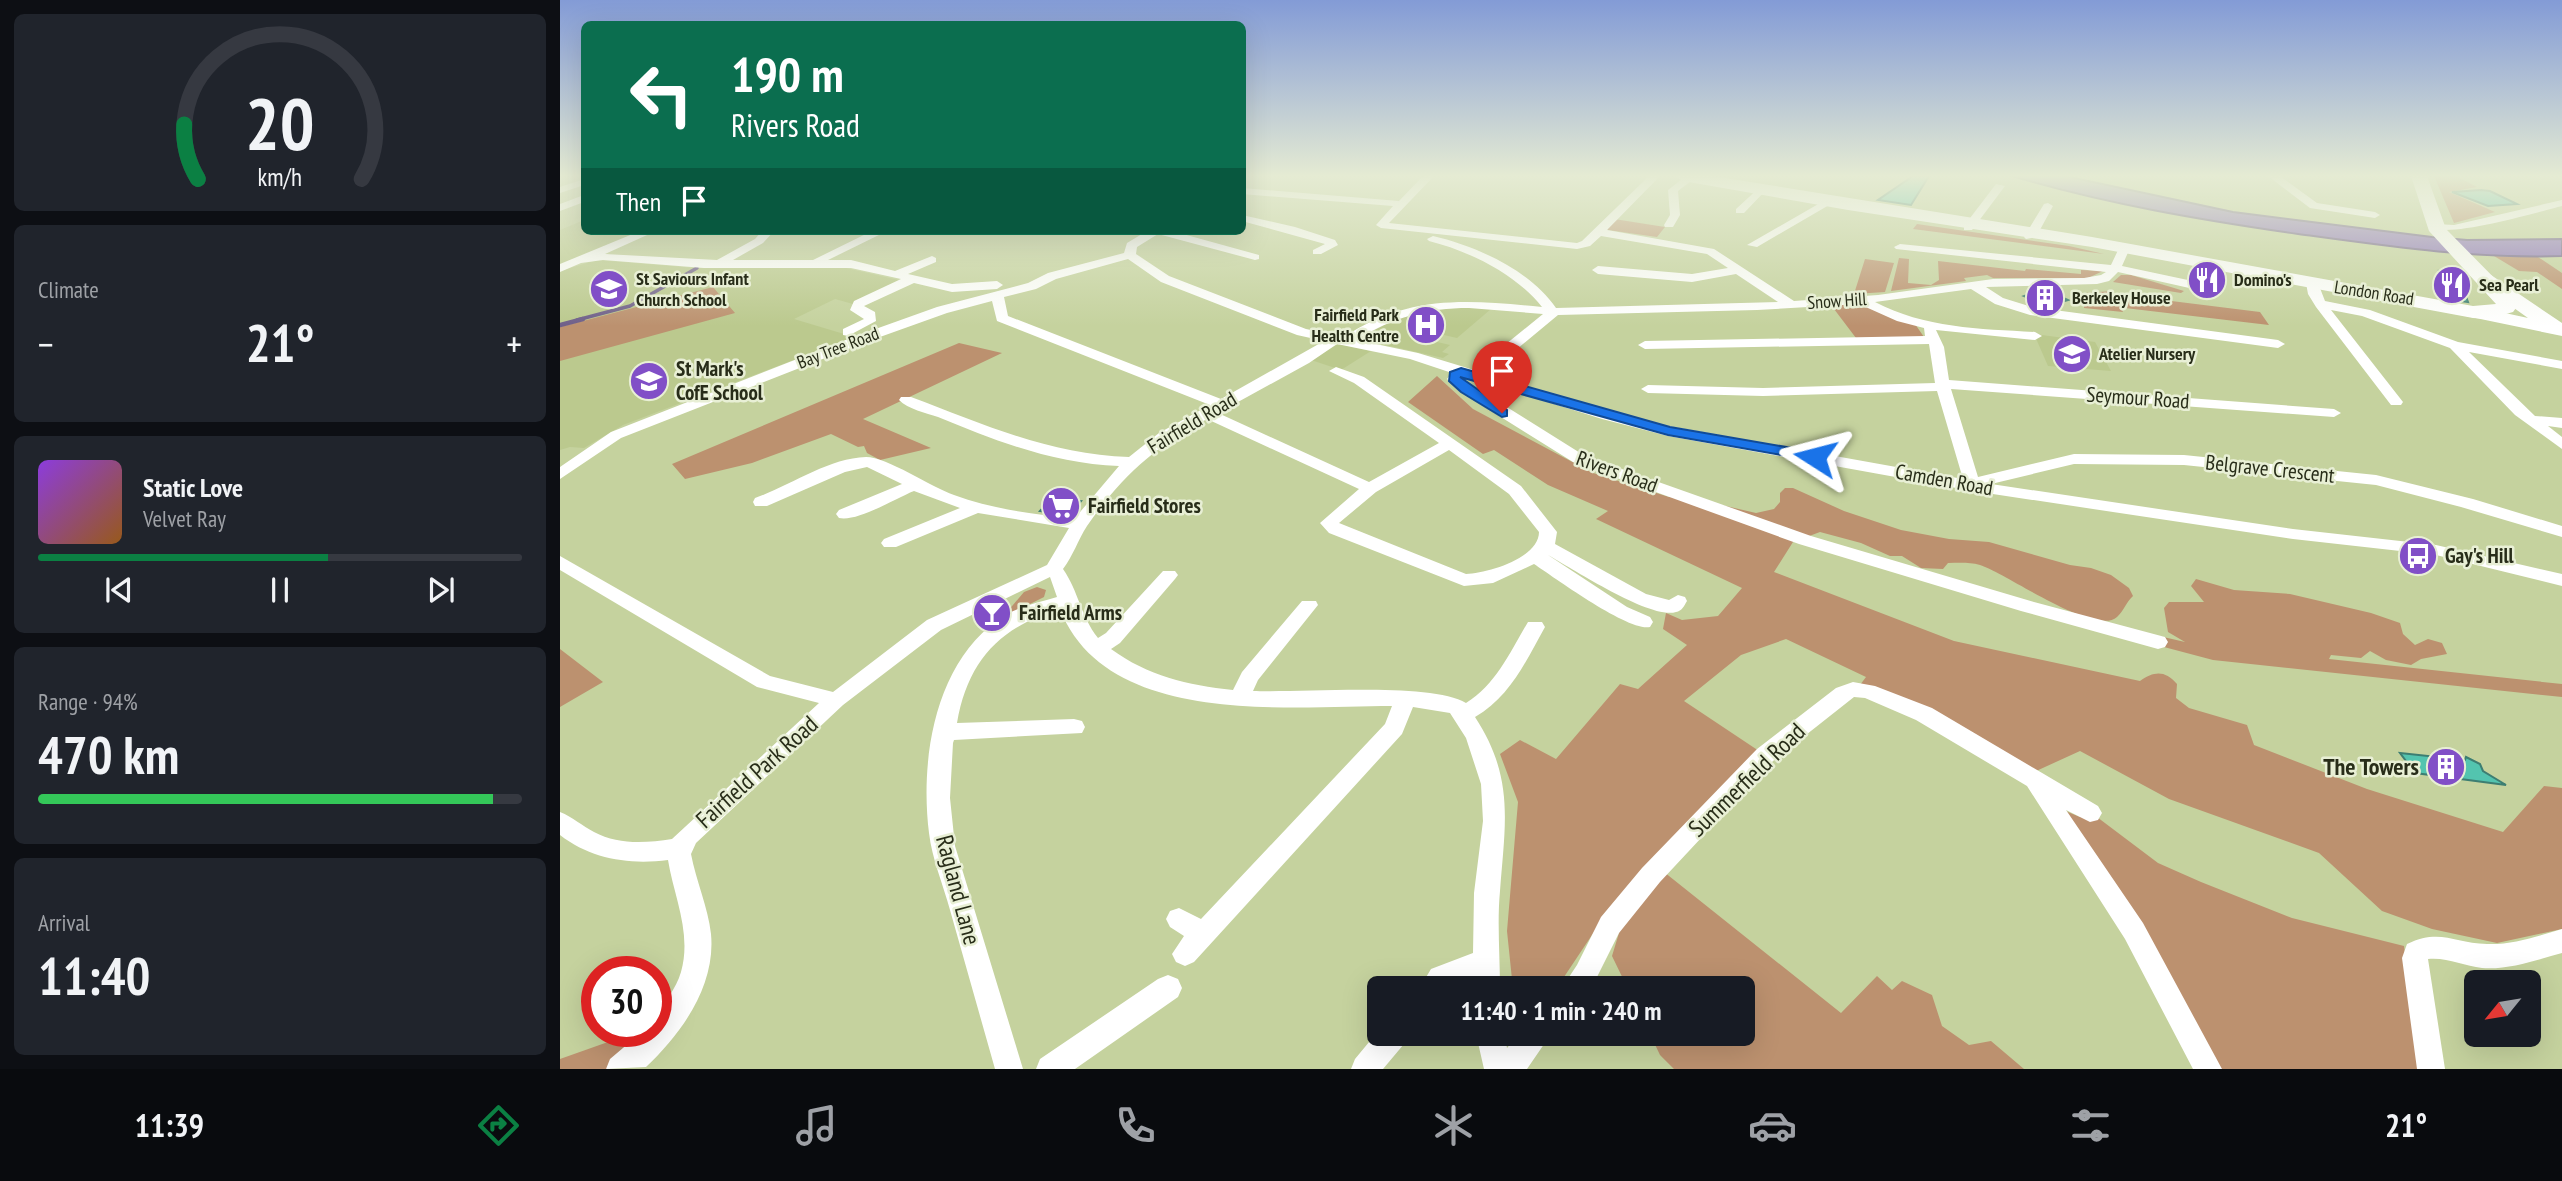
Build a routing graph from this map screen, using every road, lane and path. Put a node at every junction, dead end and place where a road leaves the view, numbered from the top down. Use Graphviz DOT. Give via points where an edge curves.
graph roads {
  1 [pos="1381,225"];
  2 [pos="1277,226"];
  3 [pos="1389,226"];
  4 [pos="1605,226"];
  5 [pos="1788,226"];
  6 [pos="1969,226"];
  7 [pos="2036,226"];
  8 [pos="2436,226"];
  9 [pos="2463,226"];
  10 [pos="2438,231"];
  11 [pos="1599,232"];
  12 [pos="640,235"];
  13 [pos="764,235"];
  14 [pos="872,235"];
  15 [pos="1150,235"];
  16 [pos="1172,235"];
  17 [pos="2031,235"];
  18 [pos="1753,246"];
  19 [pos="1900,247"];
  20 [pos="1317,252"];
  21 [pos="1130,255"];
  22 [pos="1255,257"];
  23 [pos="931,259"];
  24 [pos="2119,259"];
  25 [pos="581,260"];
  26 [pos="814,262"];
  27 [pos="719,264"];
  28 [pos="560,268"];
  29 [pos="1598,270"];
  30 [pos="1738,270"];
  31 [pos="2475,272"];
  32 [pos="897,274"];
  33 [pos="1052,276"];
  34 [pos="914,278"];
  35 [pos="2312,283"];
  36 [pos="1973,285"];
  37 [pos="2217,290"];
  38 [pos="998,295"];
  39 [pos="1861,300"];
  40 [pos="1790,304"];
  41 [pos="2320,304"];
  42 [pos="2485,311"];
  43 [pos="1553,313"];
  44 [pos="1926,324"];
  45 [pos="2562,331"];
  46 [pos="848,332"];
  47 [pos="2035,335"];
  48 [pos="1934,340"];
  49 [pos="1340,341"];
  50 [pos="2278,344"];
  51 [pos="1646,345"];
  52 [pos="2455,345"];
  53 [pos="2562,365"];
  54 [pos="1336,371"];
  55 [pos="1469,374"];
  56 [pos="1943,385"];
  57 [pos="1648,389"];
  58 [pos="906,400"];
  59 [pos="2396,402"];
  60 [pos="1220,404"];
  61 [pos="1206,413"];
  62 [pos="2334,413"];
  63 [pos="2529,420"];
  64 [pos="2562,423"];
  65 [pos="1450,443"];
  66 [pos="2562,444"];
  67 [pos="1131,463"];
  68 [pos="560,474"];
  69 [pos="1973,484"];
  70 [pos="913,485"];
  71 [pos="1370,488"];
  72 [pos="761,502"];
  73 [pos="973,509"];
  74 [pos="845,514"];
  75 [pos="1080,524"];
  76 [pos="2562,532"];
  77 [pos="890,543"];
  78 [pos="1540,551"];
  79 [pos="560,562"];
  80 [pos="1053,569"];
  81 [pos="1169,575"];
  82 [pos="2562,580"];
  83 [pos="1067,600"];
  84 [pos="1678,601"];
  85 [pos="1300,607"];
  86 [pos="1643,622"];
  87 [pos="1535,627"];
  88 [pos="2158,642"];
  89 [pos="1097,648"];
  90 [pos="1238,699"];
  91 [pos="1406,699"];
  92 [pos="836,700"];
  93 [pos="1464,714"];
  94 [pos="1074,727"];
  95 [pos="944,732"];
  96 [pos="2029,777"];
  97 [pos="2090,813"];
  98 [pos="560,822"];
  99 [pos="679,848"];
  100 [pos="1179,919"];
  101 [pos="1202,934"];
  102 [pos="2562,941"];
  103 [pos="1185,954"];
  104 [pos="1484,961"];
  105 [pos="1446,976"];
  106 [pos="1485,976"];
  107 [pos="1584,976"];
  108 [pos="1168,988"];
  109 [pos="1384,1046"];
  110 [pos="1493,1046"];
  111 [pos="1527,1046"];
  112 [pos="620,1069"];
  113 [pos="1009,1069"];
  114 [pos="1050,1069"];
  115 [pos="1365,1069"];
  116 [pos="1498,1069"];
  117 [pos="1509,1069"];
  118 [pos="2208,1069"];
  119 [pos="2431,1069"];
  1 -- 43 [label="street" via="1378,233 1441,240 1480,258 1524,283"];
  2 -- 20 [label="street" via="1331,242"];
  3 -- 11 [label="street" via="1577,246"];
  4 -- 11 [label="street"];
  5 -- 18 [label="street"];
  6 -- 17 [label="highway, London Road"];
  7 -- 17 [label="street"];
  8 -- 10 [label="highway"];
  9 -- 10 [label="street"];
  10 -- 31 [label="highway"];
  11 -- 30 [label="street" via="1710,251"];
  12 -- 25 [label="street"];
  13 -- 27 [label="street"];
  14 -- 26 [label="street"];
  15 -- 21 [label="street" via="1131,245"];
  16 -- 22 [label="street"];
  17 -- 24 [label="highway, London Road"];
  19 -- 24 [label="street"];
  21 -- 33 [label="street, Bay Tree Road"];
  21 -- 49 [label="street, Camden Road" via="1165,279 1302,332"];
  23 -- 32 [label="street"];
  24 -- 35 [label="highway, London Road" via="2185,260"];
  24 -- 36 [label="street, Snow Hill" via="2107,277 2090,281"];
  24 -- 37 [label="street"];
  25 -- 27 [label="street" via="603,257"];
  25 -- 28 [label="street"];
  26 -- 27 [label="street"];
  26 -- 32 [label="street"];
  29 -- 30 [label="street" via="1692,278"];
  30 -- 40 [label="street"];
  31 -- 42 [label="highway" via="2508,306 2502,311"];
  31 -- 45 [label="main road"];
  32 -- 34 [label="street"];
  33 -- 34 [label="street" via="967,289"];
  33 -- 38 [label="street, Bay Tree Road"];
  34 -- 46 [label="street" via="858,304 856,310 870,315 870,321"];
  35 -- 41 [label="street"];
  35 -- 42 [label="highway, London Road"];
  36 -- 39 [label="street, Snow Hill"];
  36 -- 50 [label="street" via="1999,301 2030,311"];
  38 -- 60 [label="street" via="1002,318"];
  38 -- 68 [label="street, Bay Tree Road" via="895,326 650,421 607,440"];
  39 -- 40 [label="street, Snow Hill"];
  39 -- 44 [label="street"];
  40 -- 43 [label="street, Snow Hill"];
  41 -- 52 [label="street" via="2365,313"];
  41 -- 59 [label="street"];
  42 -- 45 [label="main road, London Road"];
  43 -- 49 [label="street, Snow Hill" via="1491,305 1432,306 1390,315"];
  43 -- 55 [label="street"];
  44 -- 47 [label="street"];
  44 -- 48 [label="street"];
  48 -- 51 [label="street"];
  48 -- 56 [label="street"];
  49 -- 55 [label="street, Camden Road" via="1413,356"];
  49 -- 60 [label="street, Fairfield Road"];
  52 -- 53 [label="street"];
  52 -- 63 [label="street"];
  54 -- 65 [label="street" via="1359,380"];
  55 -- 69 [label="street, Camden Road" via="1668,431"];
  55 -- 88 [label="street, Rivers Road" via="1454,379 1579,459 1805,540"];
  56 -- 57 [label="street, Seymour Road" via="1763,391"];
  56 -- 62 [label="street, Seymour Road"];
  56 -- 69 [label="street"];
  58 -- 67 [label="street" via="1045,452"];
  60 -- 61 [label="street, Fairfield Road"];
  61 -- 67 [label="street, Fairfield Road" via="1164,436"];
  61 -- 71 [label="street"];
  63 -- 64 [label="street"];
  63 -- 66 [label="street"];
  65 -- 71 [label="street"];
  65 -- 78 [label="street" via="1525,500 1549,532"];
  67 -- 75 [label="street, Fairfield Road"];
  69 -- 76 [label="street, Belgrave Crescent" via="2074,459 2184,460 2376,480"];
  69 -- 82 [label="street, Camden Road" via="2293,534 2435,550"];
  70 -- 72 [label="street" via="867,461"];
  70 -- 73 [label="street"];
  70 -- 74 [label="street" via="873,506"];
  71 -- 78 [label="street" via="1329,523 1464,580 1486,579"];
  73 -- 75 [label="street"];
  73 -- 77 [label="street"];
  75 -- 80 [label="street, Fairfield Road"];
  78 -- 84 [label="street" via="1640,599 1673,607"];
  78 -- 86 [label="street" via="1620,611"];
  79 -- 92 [label="street" via="764,682"];
  80 -- 83 [label="street" via="1060,575"];
  80 -- 92 [label="street, Fairfield Park Road" via="934,625"];
  81 -- 89 [label="street" via="1113,638"];
  83 -- 89 [label="street" via="1076,623"];
  83 -- 95 [label="street, Ragland Lane" via="1000,627 977,652 953,693"];
  85 -- 90 [label="street"];
  87 -- 93 [label="street" via="1495,694"];
  89 -- 90 [label="street" via="1157,682"];
  90 -- 91 [label="street"];
  91 -- 93 [label="street" via="1447,704"];
  91 -- 101 [label="street" via="1394,728"];
  92 -- 99 [label="street, Fairfield Park Road"];
  93 -- 104 [label="street" via="1492,784 1495,821"];
  94 -- 95 [label="street"];
  95 -- 113 [label="street, Ragland Lane" via="939,783 942,837"];
  96 -- 97 [label="street, Summerfield Road"];
  96 -- 107 [label="street, Summerfield Road" via="1924,714 1868,691 1843,693 1765,755 1650,875 1610,925"];
  96 -- 118 [label="street" via="2045,794 2134,931"];
  98 -- 99 [label="street" via="598,847 648,853"];
  99 -- 112 [label="street" via="699,935 698,960 691,985 665,1027"];
  100 -- 101 [label="street"];
  101 -- 103 [label="street"];
  102 -- 119 [label="street" via="2484,957 2436,946 2416,951"];
  104 -- 105 [label="street"];
  104 -- 106 [label="street"];
  108 -- 114 [label="street"];
  109 -- 115 [label="street"];
  110 -- 116 [label="street"];
  111 -- 117 [label="street"];
}
